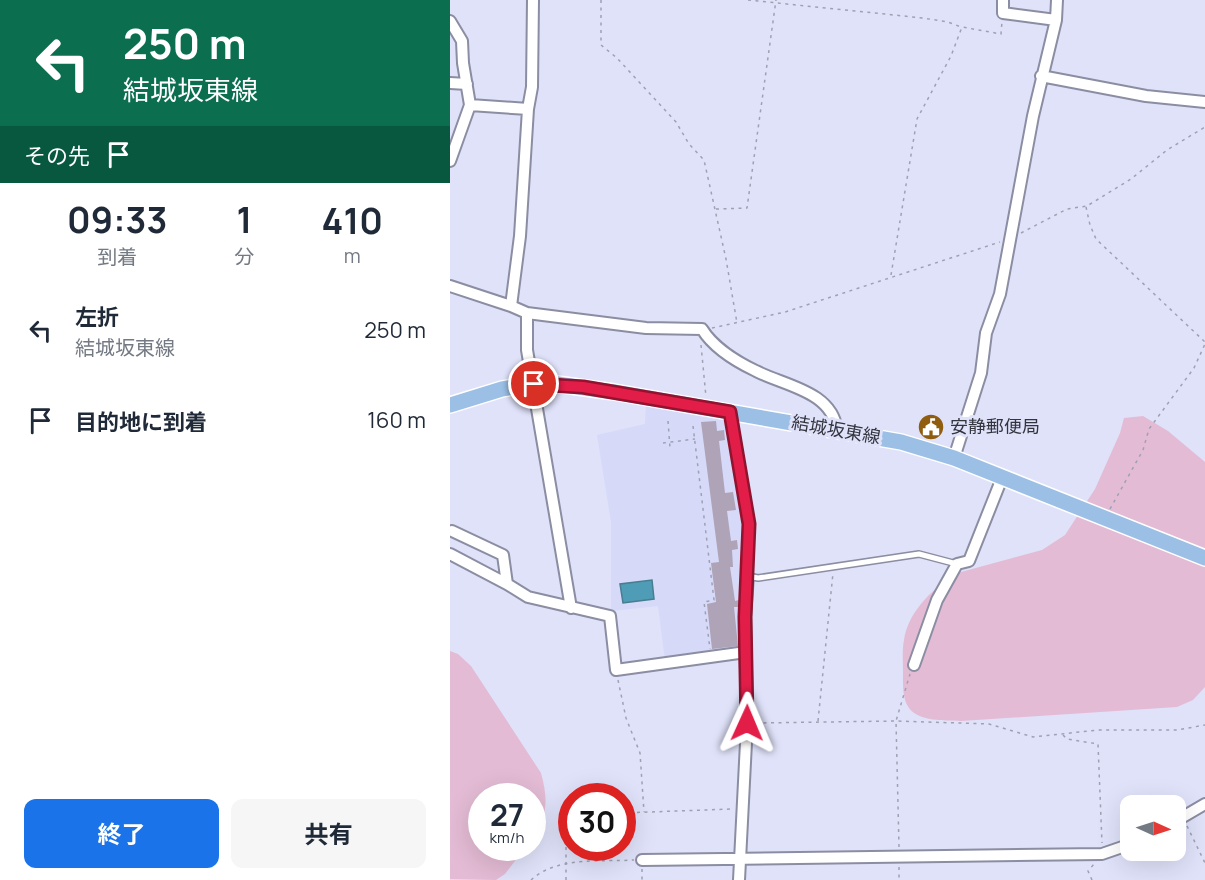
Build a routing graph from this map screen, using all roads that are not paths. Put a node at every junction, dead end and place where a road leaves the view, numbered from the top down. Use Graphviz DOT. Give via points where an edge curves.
graph roads {
  1 [pos="533,0"];
  2 [pos="1003,0"];
  3 [pos="1057,0"];
  4 [pos="1056,20"];
  5 [pos="450,21"];
  6 [pos="1041,76"];
  7 [pos="450,83"];
  8 [pos="467,84"];
  9 [pos="1205,102"];
  10 [pos="471,105"];
  11 [pos="528,109"];
  12 [pos="450,161"];
  13 [pos="450,286"];
  14 [pos="511,306"];
  15 [pos="527,313"];
  16 [pos="534,384"];
  17 [pos="450,405"];
  18 [pos="730,412"];
  19 [pos="837,430"];
  20 [pos="954,458"];
  21 [pos="1002,478"];
  22 [pos="452,531"];
  23 [pos="450,554"];
  24 [pos="1205,558"];
  25 [pos="957,564"];
  26 [pos="748,576"];
  27 [pos="507,584"];
  28 [pos="571,608"];
  29 [pos="747,652"];
  30 [pos="914,665"];
  31 [pos="1205,804"];
  32 [pos="1186,815"];
  33 [pos="1120,848"];
  34 [pos="642,860"];
  35 [pos="739,860"];
  36 [pos="739,880"];
  1 -- 11 [label="street"];
  2 -- 4 [label="street" via="1003,13"];
  3 -- 4 [label="street"];
  4 -- 6 [label="street"];
  5 -- 8 [label="street" via="462,41"];
  6 -- 9 [label="street" via="1146,96"];
  6 -- 20 [label="street" via="1000,294 986,333 981,373"];
  7 -- 8 [label="street"];
  8 -- 10 [label="street"];
  10 -- 11 [label="street"];
  10 -- 12 [label="street"];
  11 -- 14 [label="street"];
  13 -- 14 [label="street"];
  14 -- 15 [label="street"];
  15 -- 16 [label="street" via="527,350"];
  15 -- 19 [label="street" via="646,328 701,329 709,340 748,367 785,381 824,403"];
  16 -- 17 [label="main road, 結城坂東線" via="480,394"];
  16 -- 18 [label="main road, 結城坂東線" via="583,387"];
  16 -- 28 [label="street"];
  18 -- 19 [label="main road, 結城坂東線"];
  18 -- 26 [label="lane" via="749,524"];
  19 -- 20 [label="main road, 結城坂東線" via="901,442"];
  20 -- 21 [label="main road, 結城坂東線"];
  21 -- 24 [label="main road, 結城坂東線"];
  21 -- 25 [label="street" via="969,561"];
  22 -- 27 [label="street" via="503,555"];
  23 -- 27 [label="street"];
  25 -- 26 [label="lane" via="919,554 758,578"];
  25 -- 30 [label="street" via="937,600"];
  26 -- 29 [label="street"];
  27 -- 28 [label="street" via="528,597"];
  28 -- 29 [label="street" via="610,616 616,670"];
  29 -- 35 [label="street"];
  31 -- 32 [label="street"];
  33 -- 35 [label="street" via="1102,854"];
  34 -- 35 [label="street"];
  35 -- 36 [label="street"];
}
